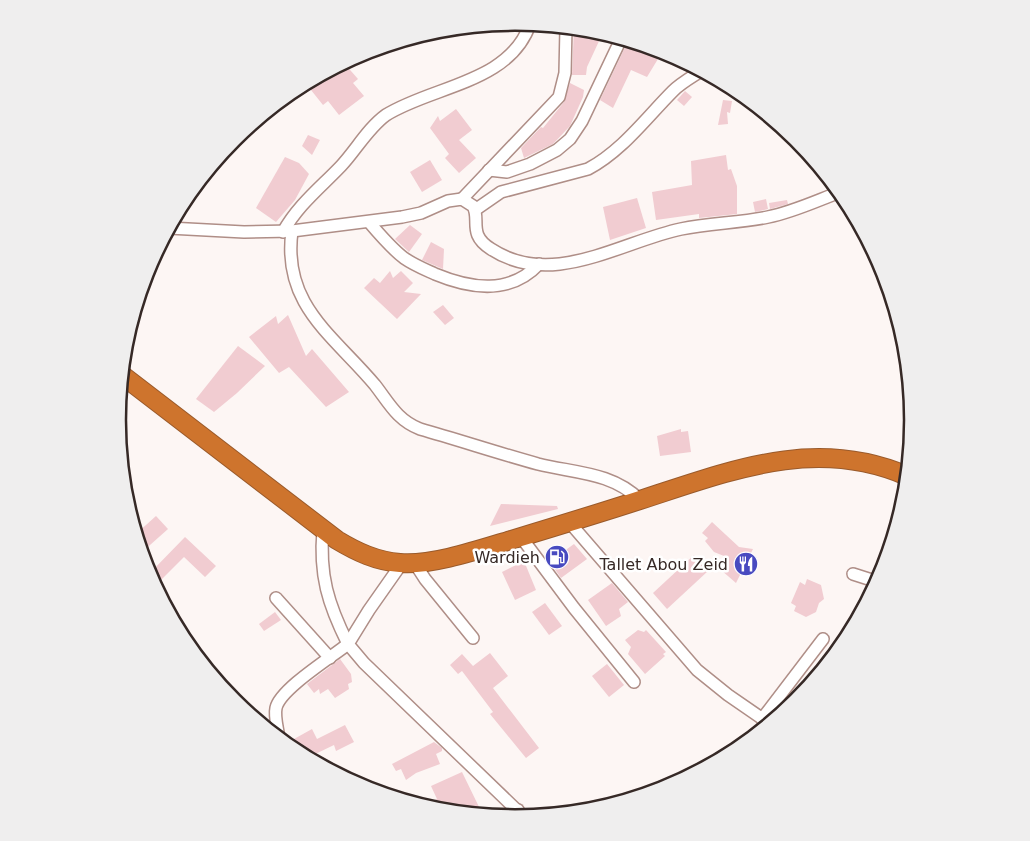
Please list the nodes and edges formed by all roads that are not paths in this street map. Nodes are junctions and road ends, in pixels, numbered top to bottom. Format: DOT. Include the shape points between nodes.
graph roads {
  1 [pos="526,31"];
  2 [pos="566,35"];
  3 [pos="618,46"];
  4 [pos="695,75"];
  5 [pos="489,170"];
  6 [pos="832,195"];
  7 [pos="462,199"];
  8 [pos="475,210"];
  9 [pos="369,222"];
  10 [pos="177,228"];
  11 [pos="287,231"];
  12 [pos="539,264"];
  13 [pos="128,380"];
  14 [pos="901,474"];
  15 [pos="640,500"];
  16 [pos="570,523"];
  17 [pos="323,530"];
  18 [pos="522,537"];
  19 [pos="408,563"];
  20 [pos="853,574"];
  21 [pos="870,580"];
  22 [pos="276,598"];
  23 [pos="473,638"];
  24 [pos="823,640"];
  25 [pos="348,644"];
  26 [pos="330,658"];
  27 [pos="634,682"];
  28 [pos="773,712"];
  29 [pos="763,720"];
  30 [pos="278,729"];
  31 [pos="517,810"];
  1 -- 11 [label="street" via="517,48 494,66 461,83 406,104 384,117 300,206"];
  2 -- 5 [label="street" via="566,73 559,97"];
  3 -- 5 [label="street" via="582,121 570,138 557,150 530,164 507,172"];
  4 -- 8 [label="street" via="675,90 599,163 501,192"];
  5 -- 7 [label="street"];
  6 -- 12 [label="street" via="774,216 679,229 579,261"];
  7 -- 8 [label="street"];
  7 -- 9 [label="street" via="414,214"];
  8 -- 12 [label="street" via="475,227 484,244 506,257"];
  9 -- 11 [label="street"];
  9 -- 12 [label="street" via="412,263 470,286 505,285 526,275"];
  10 -- 11 [label="street"];
  11 -- 15 [label="street" via="296,284 307,309 326,335 404,420 420,429 537,464 603,477"];
  13 -- 17 [label="highway"];
  14 -- 15 [label="highway" via="864,462 801,458 714,477"];
  15 -- 16 [label="highway"];
  16 -- 18 [label="highway"];
  16 -- 29 [label="street" via="697,670"];
  17 -- 19 [label="highway" via="364,555"];
  17 -- 25 [label="street" via="322,563 326,590"];
  18 -- 19 [label="highway" via="450,556"];
  18 -- 27 [label="street"];
  19 -- 23 [label="street"];
  19 -- 25 [label="street" via="376,600"];
  20 -- 21 [label="street"];
  22 -- 26 [label="street"];
  24 -- 28 [label="street"];
  25 -- 26 [label="street"];
  25 -- 31 [label="street"];
  26 -- 30 [label="street" via="280,698 276,708"];
}
